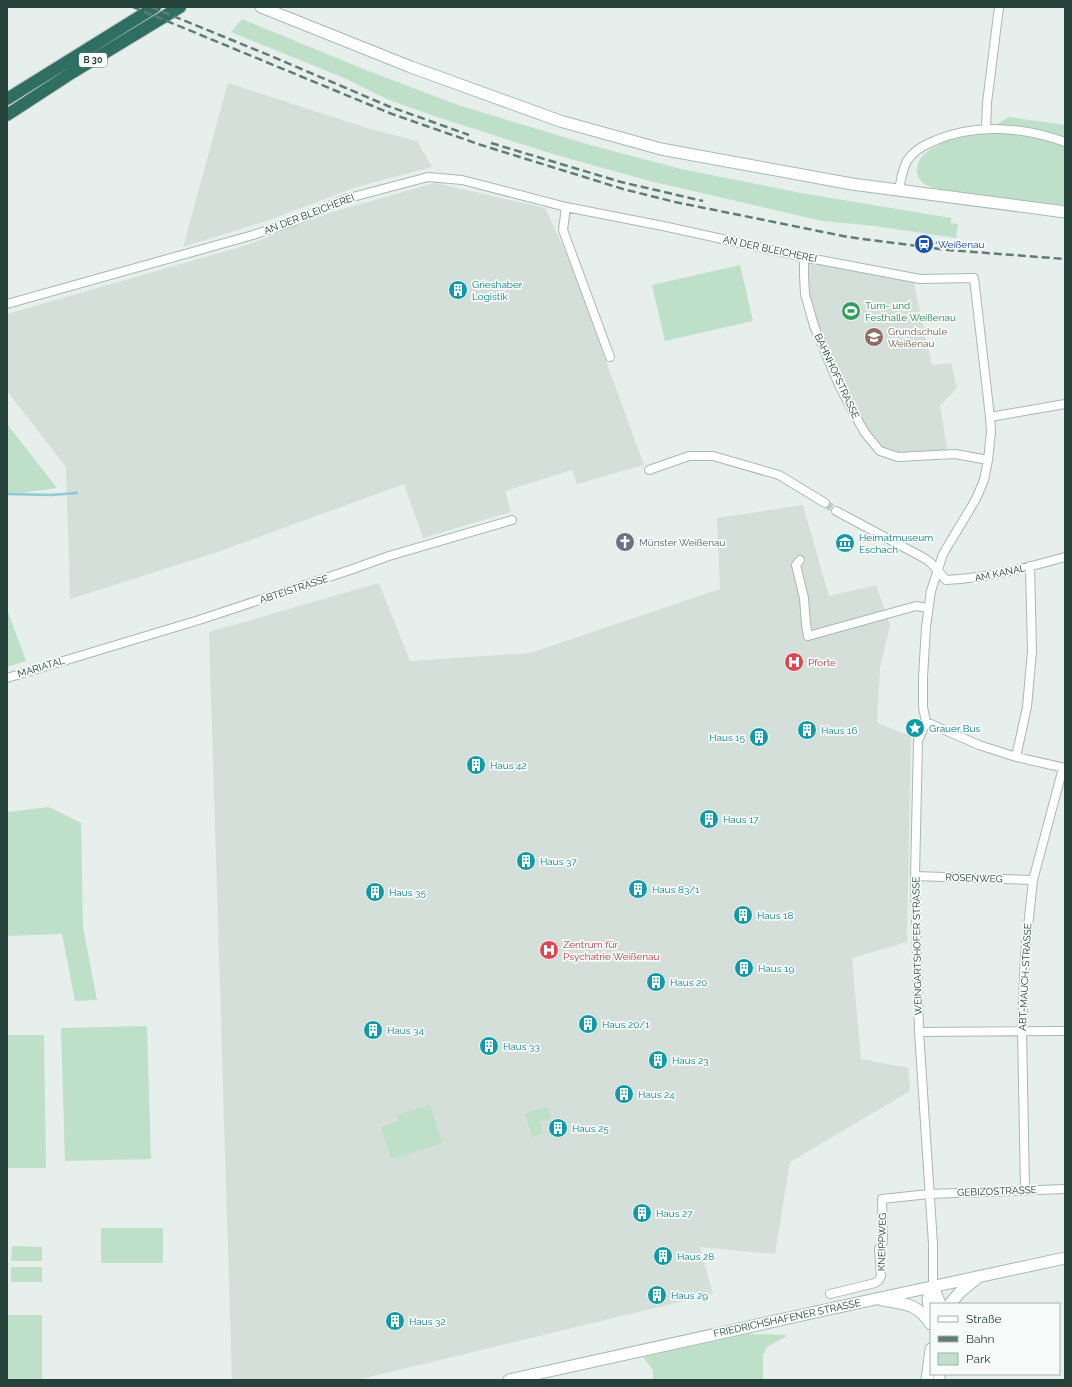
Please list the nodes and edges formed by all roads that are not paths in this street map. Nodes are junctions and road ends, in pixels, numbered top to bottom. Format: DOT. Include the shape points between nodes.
graph roads {
  1 [pos="155,7"];
  2 [pos="180,7"];
  3 [pos="261,7"];
  4 [pos="999,7"];
  5 [pos="7,99"];
  6 [pos="7,115"];
  7 [pos="986,129"];
  8 [pos="1065,142"];
  9 [pos="899,190"];
  10 [pos="566,207"];
  11 [pos="1065,212"];
  12 [pos="804,256"];
  13 [pos="7,304"];
  14 [pos="610,357"];
  15 [pos="1065,404"];
  16 [pos="990,417"];
  17 [pos="988,460"];
  18 [pos="650,470"];
  19 [pos="825,503"];
  20 [pos="836,510"];
  21 [pos="512,520"];
  22 [pos="1065,557"];
  23 [pos="800,560"];
  24 [pos="1030,566"];
  25 [pos="938,571"];
  26 [pos="928,608"];
  27 [pos="76,657"];
  28 [pos="7,678"];
  29 [pos="926,722"];
  30 [pos="1016,757"];
  31 [pos="1064,768"];
  32 [pos="915,876"];
  33 [pos="1033,880"];
  34 [pos="1022,1031"];
  35 [pos="1065,1031"];
  36 [pos="919,1032"];
  37 [pos="1025,1189"];
  38 [pos="1065,1189"];
  39 [pos="929,1194"];
  40 [pos="1065,1258"];
  41 [pos="978,1278"];
  42 [pos="933,1286"];
  43 [pos="830,1294"];
  44 [pos="874,1299"];
  45 [pos="940,1303"];
  46 [pos="951,1303"];
  47 [pos="930,1313"];
  48 [pos="930,1322"];
  49 [pos="930,1357"];
  50 [pos="509,1380"];
  51 [pos="927,1380"];
  1 -- 5 [label="highway, B 30"];
  2 -- 6 [label="highway, B 30"];
  3 -- 9 [label="street" via="411,67 567,123 661,149 852,184"];
  4 -- 7 [label="street"];
  7 -- 8 [label="street" via="1030,132"];
  7 -- 9 [label="street" via="971,129 947,136 914,152 901,176"];
  9 -- 11 [label="street"];
  10 -- 12 [label="street, AN DER BLEICHEREI"];
  10 -- 13 [label="street, AN DER BLEICHEREI" via="462,180 428,178 345,199 292,222 253,235"];
  10 -- 14 [label="street" via="563,230"];
  12 -- 16 [label="street, AN DER BLEICHEREI" via="920,279 974,278"];
  12 -- 17 [label="street, BAHNHOFSTRASSE" via="805,294 814,326 839,385 864,433 880,451 898,457 955,454"];
  15 -- 16 [label="street"];
  16 -- 17 [label="street"];
  17 -- 25 [label="street" via="984,480 976,499 943,554"];
  18 -- 19 [label="street" via="689,456 713,456 779,475"];
  20 -- 25 [label="street" via="924,558"];
  21 -- 27 [label="street, ABTEISTRASSE" via="389,556 199,620"];
  22 -- 24 [label="street, AM KANAL"];
  23 -- 26 [label="street" via="796,565 804,598 808,636 916,606"];
  24 -- 25 [label="street, AM KANAL" via="972,579 946,580"];
  24 -- 30 [label="street" via="1032,651 1027,707"];
  25 -- 26 [label="street"];
  26 -- 29 [label="street" via="923,677"];
  27 -- 28 [label="street, MARIATAL"];
  29 -- 30 [label="street" via="979,745"];
  29 -- 32 [label="street, WEINGARTSHOFER STRASSE" via="918,741"];
  30 -- 31 [label="street"];
  31 -- 33 [label="street, ABT-MAUCH-STRASSE"];
  32 -- 33 [label="street, ROSENWEG"];
  32 -- 36 [label="street, WEINGARTSHOFER STRASSE"];
  33 -- 34 [label="street, ABT-MAUCH-STRASSE" via="1024,955"];
  34 -- 35 [label="street"];
  34 -- 36 [label="street"];
  34 -- 37 [label="street, ABT-MAUCH-STRASSE"];
  36 -- 39 [label="street, WEINGARTSHOFER STRASSE"];
  37 -- 38 [label="street, GEBIZOSTRASSE"];
  37 -- 39 [label="street, GEBIZOSTRASSE"];
  39 -- 42 [label="street, WEINGARTSHOFER STRASSE" via="934,1261"];
  39 -- 43 [label="street, KNEIPPWEG" via="882,1199 883,1242 880,1249 879,1280"];
  40 -- 41 [label="street, FRIEDRICHSHAFENER STRASSE"];
  41 -- 42 [label="street, FRIEDRICHSHAFENER STRASSE"];
  41 -- 46 [label="street"];
  42 -- 44 [label="street, FRIEDRICHSHAFENER STRASSE"];
  42 -- 45 [label="street"];
  42 -- 47 [label="street" via="928,1299"];
  44 -- 48 [label="street" via="912,1306 923,1312"];
  44 -- 50 [label="street, FRIEDRICHSHAFENER STRASSE"];
  49 -- 51 [label="street"];
}
